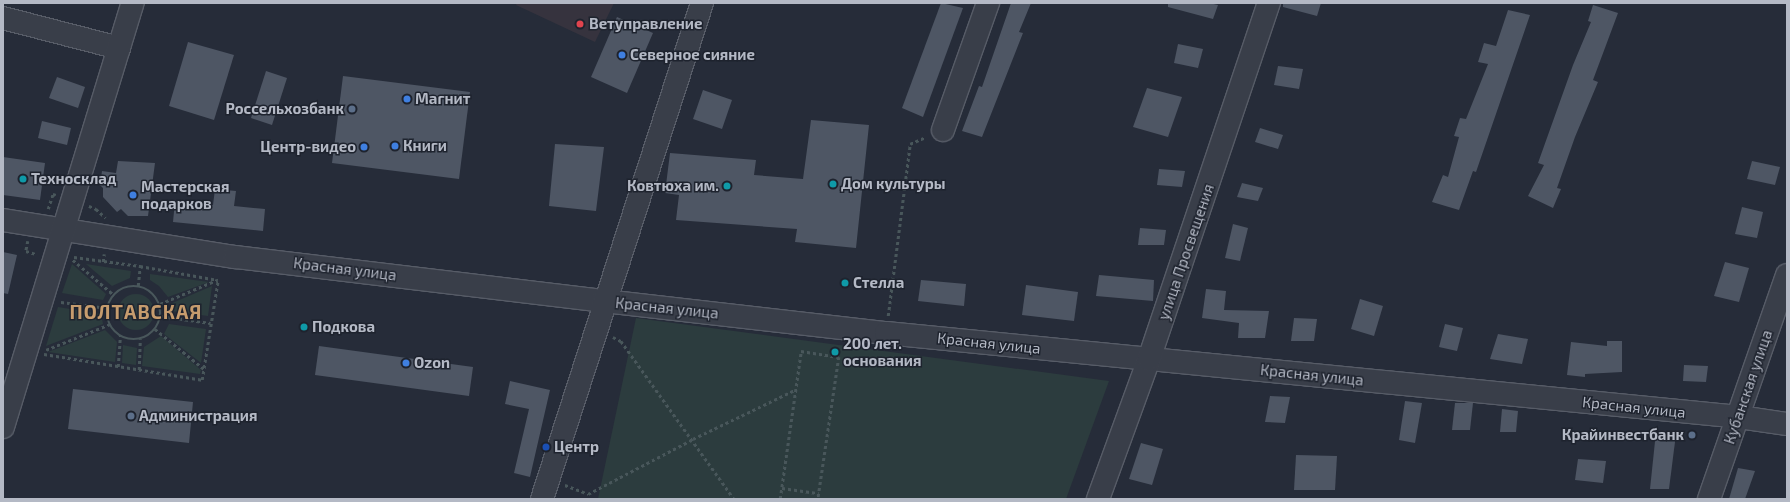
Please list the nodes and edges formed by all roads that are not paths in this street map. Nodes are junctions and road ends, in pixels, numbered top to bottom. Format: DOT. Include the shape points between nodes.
graph roads {
  1 [pos="133,3"];
  2 [pos="702,3"];
  3 [pos="988,3"];
  4 [pos="1270,3"];
  5 [pos="3,18"];
  6 [pos="119,48"];
  7 [pos="943,130"];
  8 [pos="3,220"];
  9 [pos="62,231"];
  10 [pos="1787,275"];
  11 [pos="604,301"];
  12 [pos="1149,359"];
  13 [pos="1739,417"];
  14 [pos="1787,424"];
  15 [pos="3,427"];
  16 [pos="542,499"];
  17 [pos="1098,499"];
  18 [pos="1709,499"];
  1 -- 6 [label="street"];
  2 -- 11 [label="street"];
  3 -- 7 [label="street"];
  4 -- 12 [label="street, улица Просвещения"];
  5 -- 6 [label="street"];
  6 -- 9 [label="street"];
  8 -- 9 [label="street, Красная улица"];
  9 -- 11 [label="street, Красная улица" via="235,257"];
  9 -- 15 [label="street"];
  10 -- 13 [label="street, Кубанская улица"];
  11 -- 12 [label="street, Красная улица"];
  11 -- 16 [label="street"];
  12 -- 13 [label="street, Красная улица"];
  12 -- 17 [label="street, улица Просвещения"];
  13 -- 14 [label="street, Красная улица"];
  13 -- 18 [label="street, Кубанская улица"];
}
